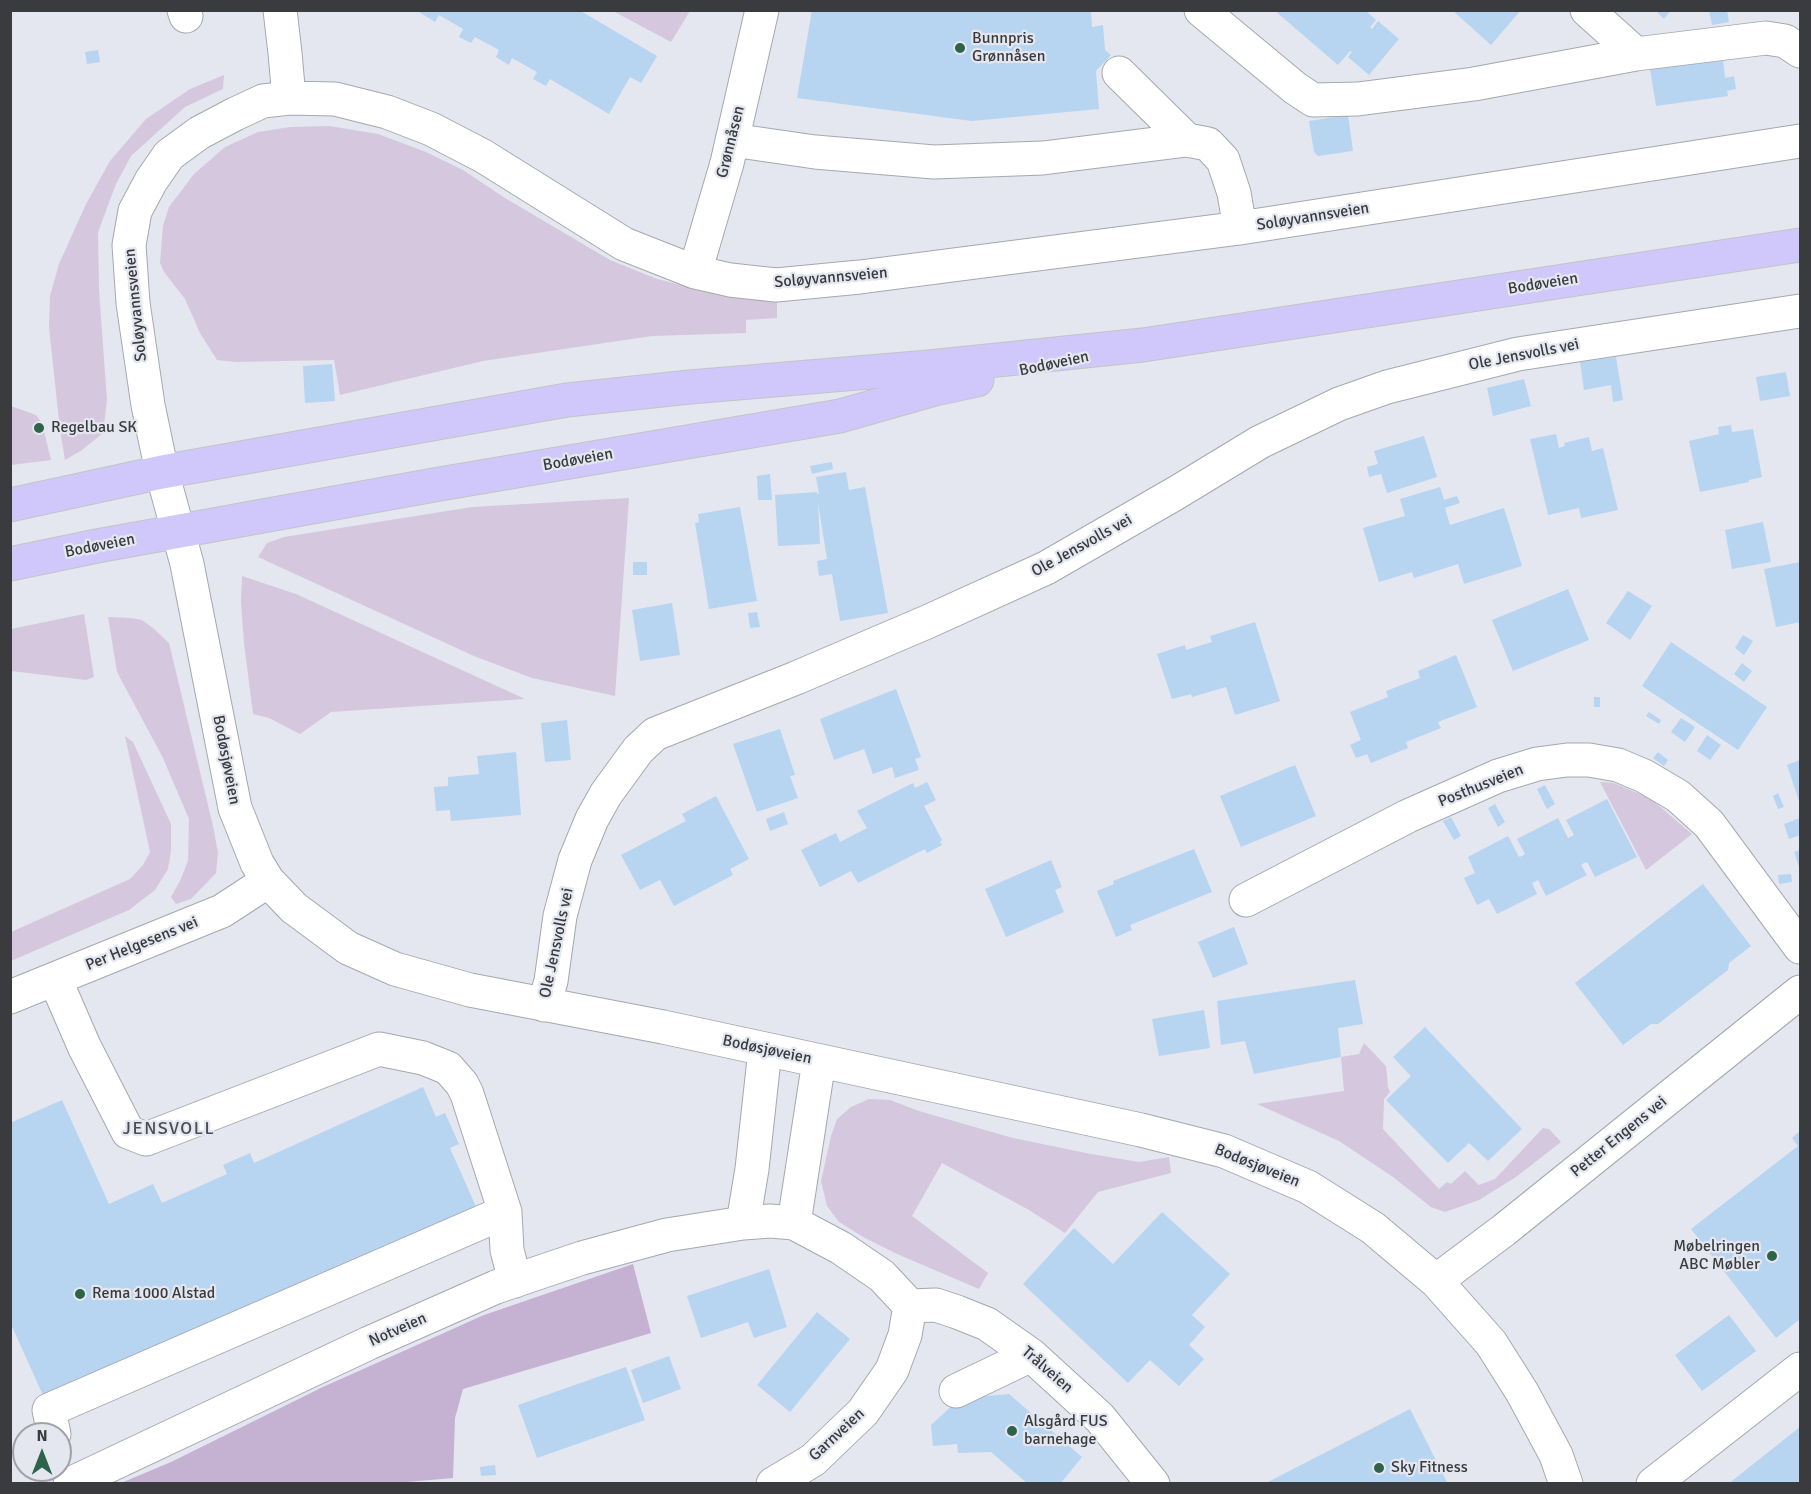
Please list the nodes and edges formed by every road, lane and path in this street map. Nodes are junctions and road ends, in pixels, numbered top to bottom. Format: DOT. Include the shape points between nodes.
graph roads {
  1 [pos="280,10"];
  2 [pos="762,10"];
  3 [pos="1201,10"];
  4 [pos="1587,10"];
  5 [pos="1800,51"];
  6 [pos="1636,54"];
  7 [pos="1119,73"];
  8 [pos="289,98"];
  9 [pos="732,140"];
  10 [pos="1187,140"];
  11 [pos="1800,141"];
  12 [pos="1240,228"];
  13 [pos="1800,245"];
  14 [pos="695,272"];
  15 [pos="1800,311"];
  16 [pos="1143,345"];
  17 [pos="162,472"];
  18 [pos="10,505"];
  19 [pos="178,531"];
  20 [pos="10,564"];
  21 [pos="268,881"];
  22 [pos="1246,900"];
  23 [pos="1800,947"];
  24 [pos="55,979"];
  25 [pos="1800,992"];
  26 [pos="10,997"];
  27 [pos="544,1005"];
  28 [pos="765,1050"];
  29 [pos="819,1061"];
  30 [pos="505,1212"];
  31 [pos="743,1223"];
  32 [pos="794,1223"];
  33 [pos="515,1281"];
  34 [pos="1436,1281"];
  35 [pos="910,1306"];
  36 [pos="1031,1355"];
  37 [pos="1800,1369"];
  38 [pos="956,1391"];
  39 [pos="52,1422"];
  40 [pos="70,1484"];
  41 [pos="773,1484"];
  42 [pos="1153,1484"];
  43 [pos="1566,1484"];
  44 [pos="1653,1484"];
  1 -- 8 [label="street"];
  2 -- 9 [label="street, Grønnåsen"];
  3 -- 6 [label="street" via="1313,100 1358,99 1474,84"];
  4 -- 6 [label="street"];
  5 -- 6 [label="street" via="1785,41 1766,38"];
  7 -- 10 [label="street"];
  8 -- 14 [label="street, Soløyvannsveien" via="335,99 387,112 431,129 483,156 624,244"];
  8 -- 17 [label="street, Soløyvannsveien" via="263,101 235,114 169,155 135,211 129,246 133,303"];
  9 -- 10 [label="street" via="934,162 1043,158"];
  9 -- 14 [label="street, Grønnåsen"];
  10 -- 12 [label="street" via="1208,144 1223,160"];
  11 -- 12 [label="street, Soløyvannsveien"];
  12 -- 14 [label="street, Soløyvannsveien" via="776,285"];
  13 -- 16 [label="main road, Bodøveien"];
  15 -- 27 [label="street, Ole Jensvolls vei" via="1518,354 1440,372 1349,400 1260,442 1046,568 894,636 655,734 638,750 606,794 579,850 560,916"];
  16 -- 17 [label="main road, Bodøveien" via="567,400"];
  16 -- 19 [label="main road, Bodøveien" via="935,389 840,416"];
  17 -- 18 [label="main road, Bodøveien"];
  17 -- 19 [label="street, Bodøsjøveien"];
  19 -- 20 [label="main road, Bodøveien"];
  19 -- 21 [label="street, Bodøsjøveien" via="235,807"];
  21 -- 24 [label="street, Per Helgesens vei" via="222,911"];
  21 -- 27 [label="street, Bodøsjøveien" via="294,908 348,948 376,961 470,990"];
  22 -- 23 [label="street, Posthusveien" via="1408,816 1498,776 1538,764 1589,760 1618,765 1678,796 1709,824"];
  24 -- 26 [label="street, Per Helgesens vei"];
  24 -- 30 [label="street" via="128,1132 146,1140 379,1049 423,1058 448,1068 462,1084"];
  25 -- 34 [label="street, Petter Engens vei"];
  27 -- 28 [label="street, Bodøsjøveien"];
  28 -- 29 [label="street, Bodøsjøveien"];
  28 -- 31 [label="street"];
  29 -- 32 [label="street"];
  29 -- 34 [label="street, Bodøsjøveien" via="1224,1151 1308,1187 1373,1228"];
  30 -- 33 [label="street" via="507,1250"];
  30 -- 39 [label="street" via="49,1410"];
  31 -- 32 [label="street, Notveien"];
  31 -- 33 [label="street, Notveien" via="667,1235"];
  32 -- 35 [label="street" via="882,1276"];
  33 -- 40 [label="street, Notveien" via="369,1343"];
  34 -- 43 [label="street, Bodøsjøveien" via="1491,1343 1556,1455"];
  35 -- 36 [label="street, Trålveien" via="936,1305 987,1324"];
  35 -- 41 [label="street, Garnveien" via="892,1370 863,1412 813,1460"];
  36 -- 38 [label="street"];
  36 -- 42 [label="street, Trålveien" via="1100,1418"];
  37 -- 44 [label="street"];
}
